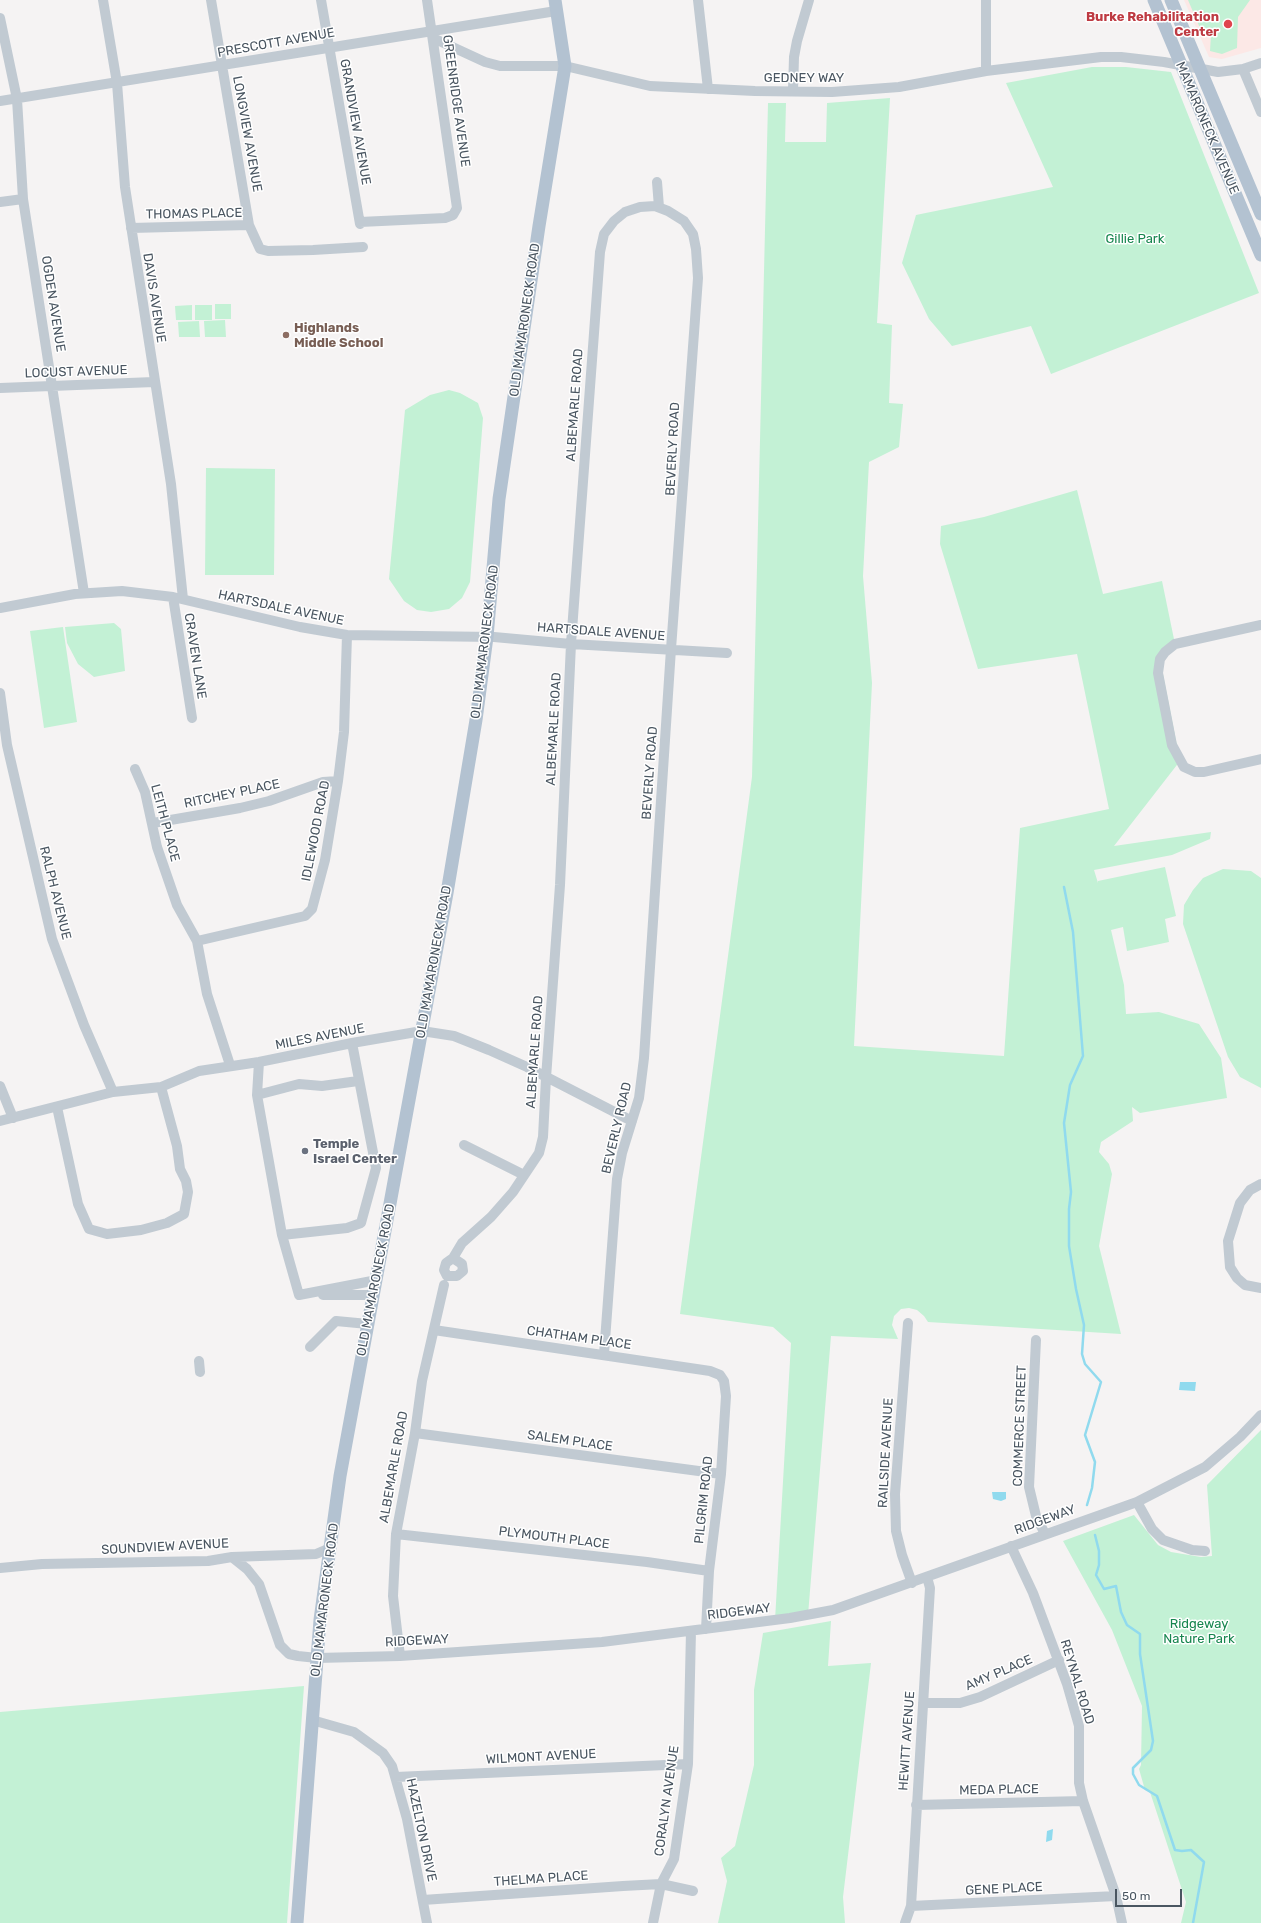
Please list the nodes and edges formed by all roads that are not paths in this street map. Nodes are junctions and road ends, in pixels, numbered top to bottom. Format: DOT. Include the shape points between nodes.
graph roads {
  1 [pos="103,0"];
  2 [pos="211,0"];
  3 [pos="321,0"];
  4 [pos="427,0"];
  5 [pos="698,0"];
  6 [pos="809,0"];
  7 [pos="986,0"];
  8 [pos="1154,0"];
  9 [pos="1171,0"];
  10 [pos="555,6"];
  11 [pos="0,18"];
  12 [pos="433,35"];
  13 [pos="329,47"];
  14 [pos="1261,63"];
  15 [pos="1180,65"];
  16 [pos="222,66"];
  17 [pos="565,66"];
  18 [pos="1200,68"];
  19 [pos="1243,69"];
  20 [pos="986,71"];
  21 [pos="117,83"];
  22 [pos="708,89"];
  23 [pos="793,91"];
  24 [pos="16,99"];
  25 [pos="0,101"];
  26 [pos="1261,112"];
  27 [pos="657,182"];
  28 [pos="24,199"];
  29 [pos="0,202"];
  30 [pos="659,208"];
  31 [pos="1261,214"];
  32 [pos="360,223"];
  33 [pos="249,225"];
  34 [pos="131,228"];
  35 [pos="363,246"];
  36 [pos="1261,255"];
  37 [pos="154,382"];
  38 [pos="53,386"];
  39 [pos="0,388"];
  40 [pos="84,593"];
  41 [pos="178,598"];
  42 [pos="0,608"];
  43 [pos="1261,625"];
  44 [pos="347,635"];
  45 [pos="487,637"];
  46 [pos="571,644"];
  47 [pos="671,649"];
  48 [pos="727,653"];
  49 [pos="0,692"];
  50 [pos="192,718"];
  51 [pos="1261,760"];
  52 [pos="135,769"];
  53 [pos="338,781"];
  54 [pos="153,823"];
  55 [pos="197,941"];
  56 [pos="422,1031"];
  57 [pos="352,1043"];
  58 [pos="259,1062"];
  59 [pos="230,1065"];
  60 [pos="546,1078"];
  61 [pos="358,1081"];
  62 [pos="0,1086"];
  63 [pos="161,1087"];
  64 [pos="113,1092"];
  65 [pos="257,1096"];
  66 [pos="57,1108"];
  67 [pos="13,1118"];
  68 [pos="0,1121"];
  69 [pos="632,1121"];
  70 [pos="464,1145"];
  71 [pos="524,1175"];
  72 [pos="1261,1184"];
  73 [pos="282,1235"];
  74 [pos="453,1258"];
  75 [pos="377,1280"];
  76 [pos="444,1285"];
  77 [pos="1261,1288"];
  78 [pos="299,1295"];
  79 [pos="374,1295"];
  80 [pos="908,1323"];
  81 [pos="368,1324"];
  82 [pos="434,1330"];
  83 [pos="1036,1340"];
  84 [pos="310,1347"];
  85 [pos="604,1354"];
  86 [pos="199,1360"];
  87 [pos="200,1372"];
  88 [pos="720,1375"];
  89 [pos="1261,1415"];
  90 [pos="415,1433"];
  91 [pos="721,1474"];
  92 [pos="1137,1502"];
  93 [pos="396,1534"];
  94 [pos="1044,1534"];
  95 [pos="1011,1546"];
  96 [pos="330,1548"];
  97 [pos="1205,1551"];
  98 [pos="232,1557"];
  99 [pos="0,1568"];
  100 [pos="709,1571"];
  101 [pos="927,1577"];
  102 [pos="912,1583"];
  103 [pos="706,1629"];
  104 [pos="691,1631"];
  105 [pos="400,1656"];
  106 [pos="317,1658"];
  107 [pos="1059,1660"];
  108 [pos="923,1703"];
  109 [pos="312,1720"];
  110 [pos="688,1764"];
  111 [pos="396,1777"];
  112 [pos="1083,1801"];
  113 [pos="916,1805"];
  114 [pos="661,1884"];
  115 [pos="693,1891"];
  116 [pos="1116,1896"];
  117 [pos="423,1900"];
  118 [pos="911,1906"];
  119 [pos="297,1923"];
  120 [pos="427,1923"];
  121 [pos="653,1923"];
  122 [pos="905,1923"];
  123 [pos="1122,1923"];
  1 -- 21 [label="street, DAVIS AVENUE"];
  2 -- 16 [label="street, LONGVIEW AVENUE"];
  3 -- 13 [label="street, GRANDVIEW AVENUE"];
  4 -- 12 [label="street, GREENRIDGE AVENUE"];
  5 -- 22 [label="street"];
  6 -- 23 [label="street" via="794,57"];
  7 -- 20 [label="street"];
  8 -- 15 [label="main road, MAMARONECK AVENUE"];
  9 -- 18 [label="main road, MAMARONECK AVENUE"];
  10 -- 12 [label="street, PRESCOTT AVENUE"];
  10 -- 17 [label="main road, OLD MAMARONECK ROAD"];
  11 -- 24 [label="street, OGDEN AVENUE"];
  12 -- 13 [label="street, PRESCOTT AVENUE"];
  12 -- 17 [label="street, GEDNEY WAY" via="485,62 500,66"];
  12 -- 32 [label="street, GREENRIDGE AVENUE" via="457,206 453,215 445,218"];
  13 -- 16 [label="street, PRESCOTT AVENUE"];
  13 -- 32 [label="street, GRANDVIEW AVENUE"];
  14 -- 19 [label="street, GEDNEY WAY"];
  15 -- 18 [label="street, GEDNEY WAY"];
  15 -- 20 [label="street, GEDNEY WAY" via="1122,57 1101,57"];
  15 -- 36 [label="main road, MAMARONECK AVENUE"];
  16 -- 21 [label="street, PRESCOTT AVENUE"];
  16 -- 33 [label="street, LONGVIEW AVENUE"];
  17 -- 22 [label="street, GEDNEY WAY" via="650,86"];
  17 -- 45 [label="main road, OLD MAMARONECK ROAD" via="499,499"];
  18 -- 19 [label="street, GEDNEY WAY" via="1218,72"];
  18 -- 31 [label="main road, MAMARONECK AVENUE"];
  19 -- 26 [label="street"];
  20 -- 23 [label="street, GEDNEY WAY" via="899,87 832,92"];
  21 -- 24 [label="street, PRESCOTT AVENUE"];
  21 -- 34 [label="street, DAVIS AVENUE" via="125,187"];
  22 -- 23 [label="street, GEDNEY WAY"];
  24 -- 25 [label="street, PRESCOTT AVENUE"];
  24 -- 28 [label="street, OGDEN AVENUE"];
  27 -- 30 [label="street"];
  28 -- 29 [label="street"];
  28 -- 38 [label="street, OGDEN AVENUE"];
  30 -- 46 [label="street, ALBEMARLE ROAD" via="640,207 625,212 614,220 604,234 600,252"];
  30 -- 47 [label="street, BEVERLY ROAD" via="684,220 693,234 698,278"];
  33 -- 34 [label="street, THOMAS PLACE"];
  33 -- 35 [label="street, THOMAS PLACE" via="260,249 268,251"];
  34 -- 37 [label="street, DAVIS AVENUE"];
  37 -- 38 [label="street, LOCUST AVENUE"];
  37 -- 41 [label="street, DAVIS AVENUE" via="171,484"];
  38 -- 39 [label="street, LOCUST AVENUE"];
  38 -- 40 [label="street, OGDEN AVENUE"];
  40 -- 41 [label="street, HARTSDALE AVENUE" via="122,591"];
  40 -- 42 [label="street, HARTSDALE AVENUE"];
  41 -- 44 [label="street, HARTSDALE AVENUE" via="300,627"];
  41 -- 50 [label="street, CRAVEN LANE"];
  43 -- 51 [label="street" via="1176,644 1160,659 1158,673 1172,745 1184,767 1195,772 1204,772"];
  44 -- 45 [label="street, HARTSDALE AVENUE"];
  44 -- 53 [label="street, IDLEWOOD ROAD" via="344,732"];
  45 -- 46 [label="street, HARTSDALE AVENUE"];
  45 -- 56 [label="main road, OLD MAMARONECK ROAD"];
  46 -- 47 [label="street, HARTSDALE AVENUE"];
  46 -- 60 [label="street, ALBEMARLE ROAD" via="560,885"];
  47 -- 48 [label="street, HARTSDALE AVENUE"];
  47 -- 69 [label="street, BEVERLY ROAD" via="644,1058 639,1098"];
  49 -- 64 [label="street, RALPH AVENUE" via="7,745 52,939 84,1025"];
  52 -- 54 [label="street, LEITH PLACE" via="145,792"];
  53 -- 54 [label="street, RITCHEY PLACE" via="324,782 240,808"];
  53 -- 55 [label="street, IDLEWOOD ROAD" via="325,860 312,909 305,916"];
  54 -- 55 [label="street, LEITH PLACE" via="156,847 177,905"];
  55 -- 59 [label="street, LEITH PLACE" via="207,994"];
  56 -- 57 [label="street, MILES AVENUE"];
  56 -- 60 [label="street, MILES AVENUE" via="454,1036"];
  56 -- 75 [label="main road, OLD MAMARONECK ROAD"];
  57 -- 58 [label="street, MILES AVENUE"];
  57 -- 61 [label="street"];
  58 -- 59 [label="street, MILES AVENUE"];
  58 -- 65 [label="street"];
  59 -- 63 [label="street, MILES AVENUE" via="199,1071"];
  60 -- 69 [label="street, MILES AVENUE"];
  60 -- 71 [label="street, ALBEMARLE ROAD" via="540,1153"];
  61 -- 65 [label="street" via="322,1086 299,1084"];
  61 -- 73 [label="street" via="376,1168 361,1223 347,1228"];
  62 -- 67 [label="street"];
  63 -- 64 [label="street, MILES AVENUE"];
  63 -- 66 [label="street" via="177,1146 180,1169 188,1192 184,1214 167,1223 141,1230 107,1234 89,1229 78,1204"];
  64 -- 66 [label="street, MILES AVENUE"];
  65 -- 73 [label="street"];
  66 -- 67 [label="street, MILES AVENUE"];
  67 -- 68 [label="street, MILES AVENUE"];
  69 -- 85 [label="street, BEVERLY ROAD" via="617,1179"];
  70 -- 71 [label="street"];
  71 -- 74 [label="street, ALBEMARLE ROAD" via="491,1217 462,1243"];
  72 -- 77 [label="street" via="1250,1190 1240,1203 1228,1241 1230,1267 1237,1278 1244,1285"];
  73 -- 78 [label="street"];
  75 -- 78 [label="street"];
  75 -- 79 [label="main road, OLD MAMARONECK ROAD"];
  76 -- 82 [label="street, ALBEMARLE ROAD"];
  78 -- 79 [label="street"];
  79 -- 81 [label="main road, OLD MAMARONECK ROAD"];
  80 -- 102 [label="street, RAILSIDE AVENUE" via="895,1494 896,1531"];
  81 -- 84 [label="street" via="336,1321"];
  81 -- 96 [label="main road, OLD MAMARONECK ROAD"];
  82 -- 85 [label="street, CHATHAM PLACE"];
  82 -- 90 [label="street, ALBEMARLE ROAD" via="422,1381"];
  83 -- 94 [label="street, COMMERCE STREET" via="1029,1487 1036,1516"];
  85 -- 88 [label="street, CHATHAM PLACE" via="710,1371"];
  86 -- 87 [label="street"];
  88 -- 91 [label="street, PILGRIM ROAD" via="724,1381 726,1396"];
  89 -- 92 [label="street, RIDGEWAY" via="1240,1438 1205,1467"];
  90 -- 91 [label="street, SALEM PLACE"];
  90 -- 93 [label="street, ALBEMARLE ROAD"];
  91 -- 100 [label="street, PILGRIM ROAD"];
  92 -- 94 [label="street, RIDGEWAY"];
  92 -- 97 [label="street" via="1152,1529 1163,1540 1192,1550"];
  93 -- 100 [label="street, PLYMOUTH PLACE"];
  93 -- 105 [label="street, ALBEMARLE ROAD" via="393,1596"];
  94 -- 95 [label="street, RIDGEWAY"];
  95 -- 101 [label="street, RIDGEWAY"];
  95 -- 107 [label="street, REYNAL ROAD" via="1033,1593"];
  96 -- 98 [label="street, SOUNDVIEW AVENUE" via="316,1554"];
  96 -- 106 [label="main road, OLD MAMARONECK ROAD"];
  98 -- 99 [label="street, SOUNDVIEW AVENUE" via="208,1561 42,1564"];
  98 -- 106 [label="street, RIDGEWAY" via="247,1569 259,1584 277,1639 284,1650 298,1656"];
  100 -- 103 [label="street, PILGRIM ROAD"];
  101 -- 102 [label="street, RIDGEWAY"];
  101 -- 108 [label="street, HEWITT AVENUE" via="930,1588"];
  102 -- 103 [label="street, RIDGEWAY" via="833,1610"];
  103 -- 104 [label="street, RIDGEWAY"];
  104 -- 105 [label="street, RIDGEWAY" via="602,1642"];
  104 -- 110 [label="street, CORALYN AVENUE"];
  105 -- 106 [label="street, RIDGEWAY"];
  106 -- 109 [label="main road, OLD MAMARONECK ROAD"];
  107 -- 108 [label="street, AMY PLACE" via="973,1699 960,1703"];
  107 -- 112 [label="street, REYNAL ROAD" via="1079,1726 1079,1783"];
  108 -- 113 [label="street, HEWITT AVENUE"];
  109 -- 111 [label="street, HAZELTON DRIVE" via="339,1726 367,1739 383,1753"];
  109 -- 119 [label="main road, OLD MAMARONECK ROAD"];
  110 -- 111 [label="street, WILMONT AVENUE"];
  110 -- 114 [label="street, CORALYN AVENUE" via="674,1859"];
  111 -- 117 [label="street, HAZELTON DRIVE"];
  112 -- 113 [label="street, MEDA PLACE"];
  112 -- 116 [label="street, REYNAL ROAD"];
  113 -- 118 [label="street, HEWITT AVENUE"];
  114 -- 115 [label="street, THELMA PLACE"];
  114 -- 117 [label="street, THELMA PLACE"];
  114 -- 121 [label="street, CORALYN AVENUE"];
  116 -- 118 [label="street, GENE PLACE"];
  116 -- 123 [label="street, REYNAL ROAD"];
  117 -- 120 [label="street, HAZELTON DRIVE"];
  118 -- 122 [label="street"];
}
